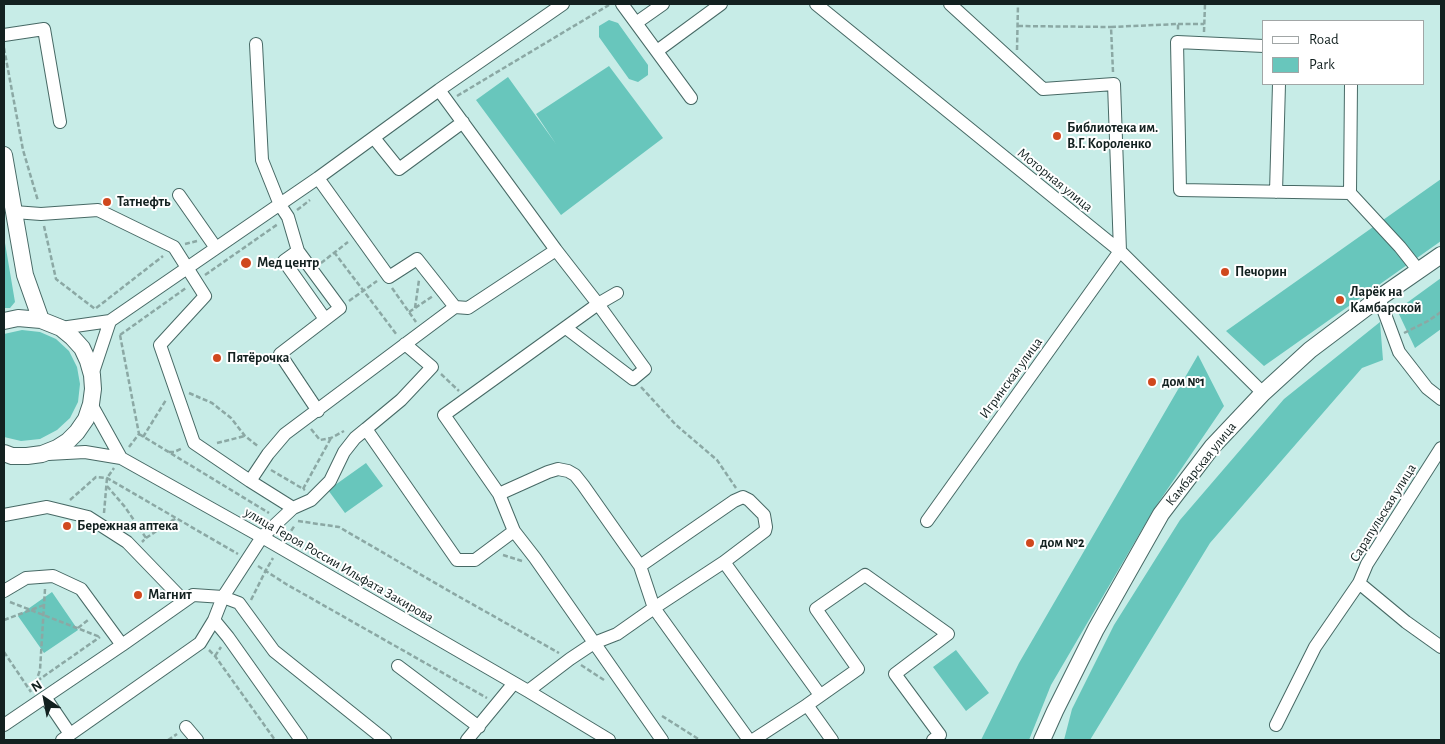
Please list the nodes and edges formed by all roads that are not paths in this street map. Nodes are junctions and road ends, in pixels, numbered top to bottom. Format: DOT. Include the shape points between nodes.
graph roads {
  1 [pos="563,4"];
  2 [pos="622,4"];
  3 [pos="663,4"];
  4 [pos="721,4"];
  5 [pos="816,4"];
  6 [pos="950,4"];
  7 [pos="636,23"];
  8 [pos="4,35"];
  9 [pos="256,44"];
  10 [pos="1262,46"];
  11 [pos="657,50"];
  12 [pos="1279,85"];
  13 [pos="1351,85"];
  14 [pos="439,90"];
  15 [pos="691,98"];
  16 [pos="60,122"];
  17 [pos="462,122"];
  18 [pos="374,138"];
  19 [pos="4,155"];
  20 [pos="322,183"];
  21 [pos="1276,192"];
  22 [pos="1350,194"];
  23 [pos="179,195"];
  24 [pos="280,205"];
  25 [pos="14,212"];
  26 [pos="216,248"];
  27 [pos="556,250"];
  28 [pos="298,251"];
  29 [pos="1120,251"];
  30 [pos="1441,255"];
  31 [pos="188,268"];
  32 [pos="1419,271"];
  33 [pos="617,293"];
  34 [pos="1379,298"];
  35 [pos="598,304"];
  36 [pos="455,307"];
  37 [pos="326,319"];
  38 [pos="42,320"];
  39 [pos="4,321"];
  40 [pos="110,321"];
  41 [pos="61,328"];
  42 [pos="566,328"];
  43 [pos="405,344"];
  44 [pos="92,374"];
  45 [pos="1263,393"];
  46 [pos="1441,399"];
  47 [pos="91,404"];
  48 [pos="318,411"];
  49 [pos="366,429"];
  50 [pos="1441,448"];
  51 [pos="42,454"];
  52 [pos="6,456"];
  53 [pos="121,458"];
  54 [pos="250,481"];
  55 [pos="499,494"];
  56 [pos="293,508"];
  57 [pos="4,515"];
  58 [pos="926,521"];
  59 [pos="514,530"];
  60 [pos="262,537"];
  61 [pos="724,562"];
  62 [pos="640,566"];
  63 [pos="1359,583"];
  64 [pos="4,591"];
  65 [pos="223,598"];
  66 [pos="184,601"];
  67 [pos="654,608"];
  68 [pos="214,620"];
  69 [pos="594,643"];
  70 [pos="122,645"];
  71 [pos="1441,646"];
  72 [pos="398,666"];
  73 [pos="514,683"];
  74 [pos="528,691"];
  75 [pos="820,695"];
  76 [pos="45,697"];
  77 [pos="807,705"];
  78 [pos="4,724"];
  79 [pos="1276,725"];
  80 [pos="186,727"];
  81 [pos="479,727"];
  82 [pos="66,737"];
  83 [pos="196,740"];
  84 [pos="300,740"];
  85 [pos="385,740"];
  86 [pos="467,740"];
  87 [pos="609,740"];
  88 [pos="662,740"];
  89 [pos="751,740"];
  90 [pos="832,740"];
  91 [pos="933,740"];
  92 [pos="1042,740"];
  1 -- 14 [label="street"];
  2 -- 7 [label="street"];
  3 -- 7 [label="street"];
  4 -- 11 [label="street"];
  5 -- 29 [label="street, Моторная улица"];
  6 -- 29 [label="street" via="1043,89 1114,84"];
  7 -- 11 [label="street"];
  8 -- 16 [label="street" via="44,29"];
  9 -- 24 [label="street" via="262,160"];
  10 -- 21 [label="street" via="1177,42 1180,190"];
  11 -- 15 [label="street"];
  12 -- 21 [label="street"];
  13 -- 22 [label="street"];
  14 -- 17 [label="street"];
  14 -- 18 [label="street"];
  17 -- 18 [label="street" via="399,169"];
  17 -- 27 [label="street"];
  18 -- 20 [label="street"];
  19 -- 25 [label="main road"];
  20 -- 24 [label="street"];
  20 -- 36 [label="street" via="385,275 389,277 418,259"];
  21 -- 22 [label="street"];
  22 -- 32 [label="street"];
  23 -- 26 [label="street"];
  24 -- 26 [label="street"];
  24 -- 28 [label="street" via="288,217"];
  25 -- 31 [label="street" via="42,214 98,210 174,247"];
  25 -- 38 [label="main road" via="25,275"];
  26 -- 31 [label="street"];
  27 -- 35 [label="street"];
  27 -- 36 [label="street" via="468,308"];
  28 -- 37 [label="street" via="340,308"];
  28 -- 37 [label="street" via="284,261"];
  29 -- 45 [label="street, Моторная улица"];
  29 -- 58 [label="street, Игринская улица"];
  30 -- 32 [label="main road, Камбарская улица"];
  31 -- 40 [label="street"];
  31 -- 54 [label="street" via="205,296 160,345 194,443"];
  32 -- 34 [label="main road, Камбарская улица"];
  33 -- 35 [label="street"];
  34 -- 45 [label="main road, Камбарская улица" via="1310,350"];
  34 -- 46 [label="street" via="1399,352 1427,388"];
  35 -- 42 [label="street"];
  35 -- 42 [label="street" via="645,369 633,379"];
  36 -- 43 [label="street"];
  37 -- 48 [label="street" via="280,354"];
  38 -- 39 [label="main road" via="18,318"];
  38 -- 41 [label="main road"];
  40 -- 41 [label="street"];
  40 -- 44 [label="street"];
  41 -- 44 [label="main road" via="82,348"];
  42 -- 55 [label="street" via="444,415"];
  43 -- 48 [label="street"];
  43 -- 49 [label="street" via="432,367 401,400"];
  44 -- 47 [label="main road"];
  45 -- 92 [label="main road, Камбарская улица" via="1212,447 1161,514 1096,629"];
  47 -- 51 [label="main road" via="77,432 57,448"];
  47 -- 53 [label="street"];
  48 -- 54 [label="street" via="285,434"];
  49 -- 56 [label="street" via="344,452 330,481 310,500"];
  49 -- 59 [label="street" via="457,560 475,560"];
  50 -- 63 [label="street, Сарапульская улица" via="1367,564"];
  51 -- 52 [label="main road"];
  51 -- 53 [label="street, улица Героя России Ильфата Закирова" via="85,452"];
  53 -- 60 [label="street, улица Героя России Ильфата Закирова"];
  54 -- 56 [label="street"];
  55 -- 59 [label="street"];
  55 -- 62 [label="street" via="548,472 568,471 575,475"];
  56 -- 60 [label="street"];
  57 -- 66 [label="street" via="47,507 88,517 136,550"];
  59 -- 69 [label="street"];
  60 -- 65 [label="street" via="253,565"];
  60 -- 73 [label="street, улица Героя России Ильфата Закирова"];
  61 -- 62 [label="street" via="765,531 764,515 743,497"];
  61 -- 67 [label="street"];
  61 -- 75 [label="street"];
  62 -- 67 [label="street"];
  63 -- 71 [label="street, Сарапульская улица"];
  63 -- 79 [label="street" via="1315,647"];
  64 -- 70 [label="street" via="26,578 53,576 81,589"];
  65 -- 66 [label="street" via="193,595"];
  65 -- 68 [label="street"];
  65 -- 85 [label="street" via="239,603 274,651"];
  66 -- 70 [label="street"];
  67 -- 69 [label="street" via="617,634"];
  67 -- 89 [label="street"];
  68 -- 82 [label="street" via="200,643"];
  68 -- 84 [label="street"];
  69 -- 74 [label="street"];
  69 -- 88 [label="street"];
  70 -- 76 [label="street"];
  72 -- 81 [label="street"];
  73 -- 74 [label="street, улица Героя России Ильфата Закирова"];
  73 -- 81 [label="street"];
  74 -- 87 [label="street, улица Героя России Ильфата Закирова"];
  75 -- 77 [label="street"];
  75 -- 91 [label="street" via="858,668 816,609 865,574 948,634 895,674 940,735"];
  76 -- 78 [label="street"];
  76 -- 82 [label="street"];
  77 -- 89 [label="street"];
  77 -- 90 [label="street"];
  80 -- 83 [label="street"];
  81 -- 86 [label="street"];
}
